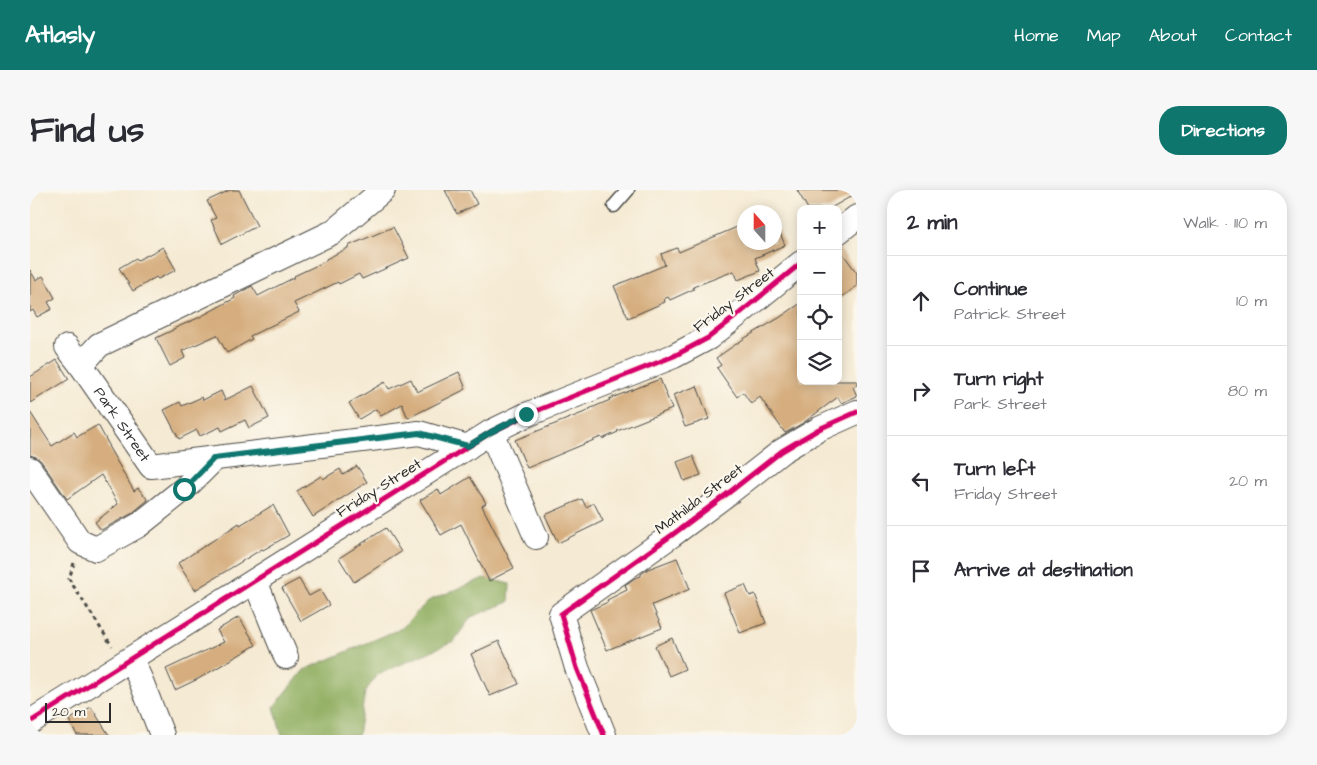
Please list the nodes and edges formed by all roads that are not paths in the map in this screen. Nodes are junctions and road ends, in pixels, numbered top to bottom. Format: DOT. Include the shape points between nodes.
graph roads {
  1 [pos="383,190"];
  2 [pos="628,190"];
  3 [pos="614,206"];
  4 [pos="857,217"];
  5 [pos="842,229"];
  6 [pos="797,266"];
  7 [pos="67,347"];
  8 [pos="81,365"];
  9 [pos="857,412"];
  10 [pos="491,432"];
  11 [pos="468,446"];
  12 [pos="214,458"];
  13 [pos="30,468"];
  14 [pos="536,537"];
  15 [pos="255,581"];
  16 [pos="286,657"];
  17 [pos="127,661"];
  18 [pos="30,722"];
  19 [pos="162,735"];
  20 [pos="604,735"];
  1 -- 8 [label="street" via="333,232 99,345"];
  2 -- 3 [label="lane"];
  4 -- 5 [label="street"];
  6 -- 10 [label="street, Friday Street" via="708,338 674,356 526,414"];
  7 -- 8 [label="street, Park Street"];
  8 -- 12 [label="street, Park Street" via="151,466"];
  9 -- 20 [label="street, Mathilda Street" via="782,451 679,530 560,614"];
  10 -- 11 [label="street, Friday Street"];
  10 -- 14 [label="street"];
  11 -- 12 [label="street, Park Street" via="419,433"];
  11 -- 15 [label="street, Friday Street"];
  12 -- 13 [label="street" via="184,489 139,525 96,549 80,542"];
  15 -- 16 [label="street"];
  15 -- 17 [label="street, Friday Street"];
  17 -- 18 [label="street, Friday Street"];
  17 -- 19 [label="street" via="141,681"];
}
